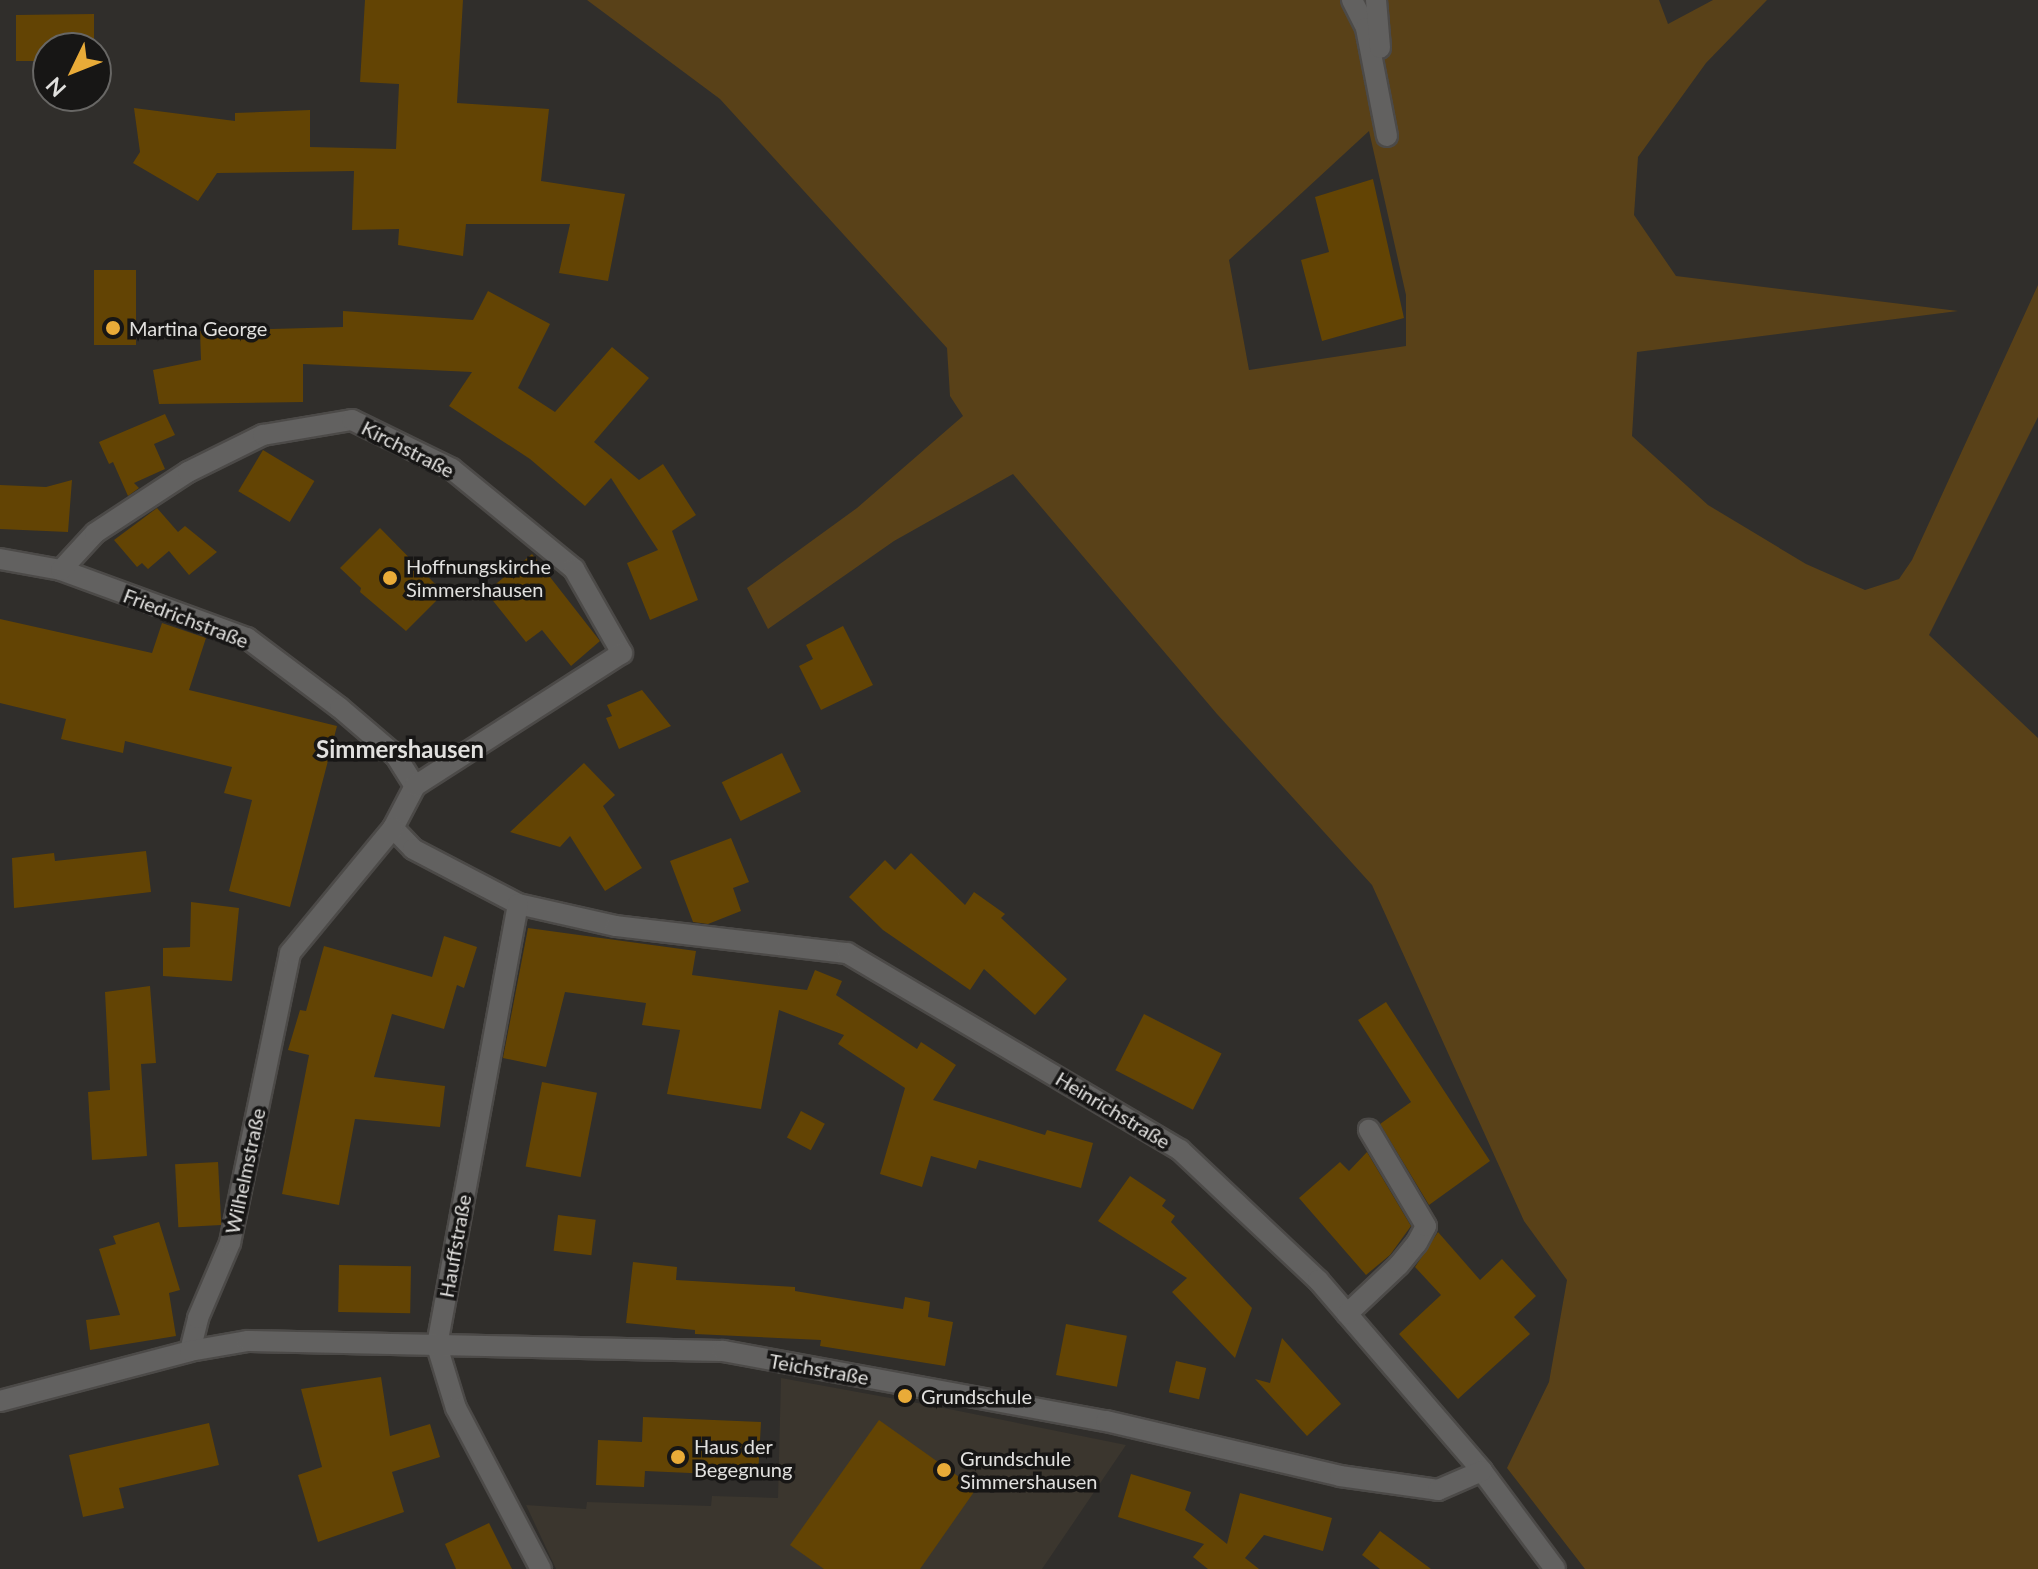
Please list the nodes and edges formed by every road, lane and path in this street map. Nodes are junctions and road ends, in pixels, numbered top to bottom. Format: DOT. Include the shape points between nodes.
graph roads {
  1 [pos="1352,0"];
  2 [pos="1376,0"];
  3 [pos="1381,89"];
  4 [pos="1387,136"];
  5 [pos="0,559"];
  6 [pos="61,570"];
  7 [pos="415,786"];
  8 [pos="393,828"];
  9 [pos="518,904"];
  10 [pos="1369,1130"];
  11 [pos="1347,1314"];
  12 [pos="437,1346"];
  13 [pos="190,1351"];
  14 [pos="0,1401"];
  15 [pos="1482,1471"];
  16 [pos="1545,1565"];
  17 [pos="541,1569"];
  1 -- 3 [label="street" via="1366,28"];
  2 -- 3 [label="street"];
  3 -- 4 [label="street"];
  5 -- 6 [label="street, Friedrichstraße"];
  6 -- 7 [label="street, Friedrichstraße" via="247,638 396,756"];
  6 -- 7 [label="street, Kirchstraße" via="95,533 188,472 263,435 352,420 452,469 574,569 622,653"];
  7 -- 8 [label="street"];
  8 -- 9 [label="street" via="413,849"];
  8 -- 13 [label="street, Wilhelmstraße" via="290,953 230,1243"];
  9 -- 11 [label="street, Heinrichstraße" via="616,926 847,953 1180,1150"];
  9 -- 12 [label="street, Hauffstraße"];
  10 -- 11 [label="street" via="1426,1226 1399,1265"];
  11 -- 15 [label="street, Heinrichstraße"];
  12 -- 13 [label="street, Teichstraße" via="248,1341"];
  12 -- 15 [label="street, Teichstraße" via="723,1351 1106,1421 1340,1476 1438,1490"];
  12 -- 17 [label="street, Hauffstraße" via="456,1408"];
  13 -- 14 [label="street"];
  15 -- 16 [label="street, Heinrichstraße"];
}
